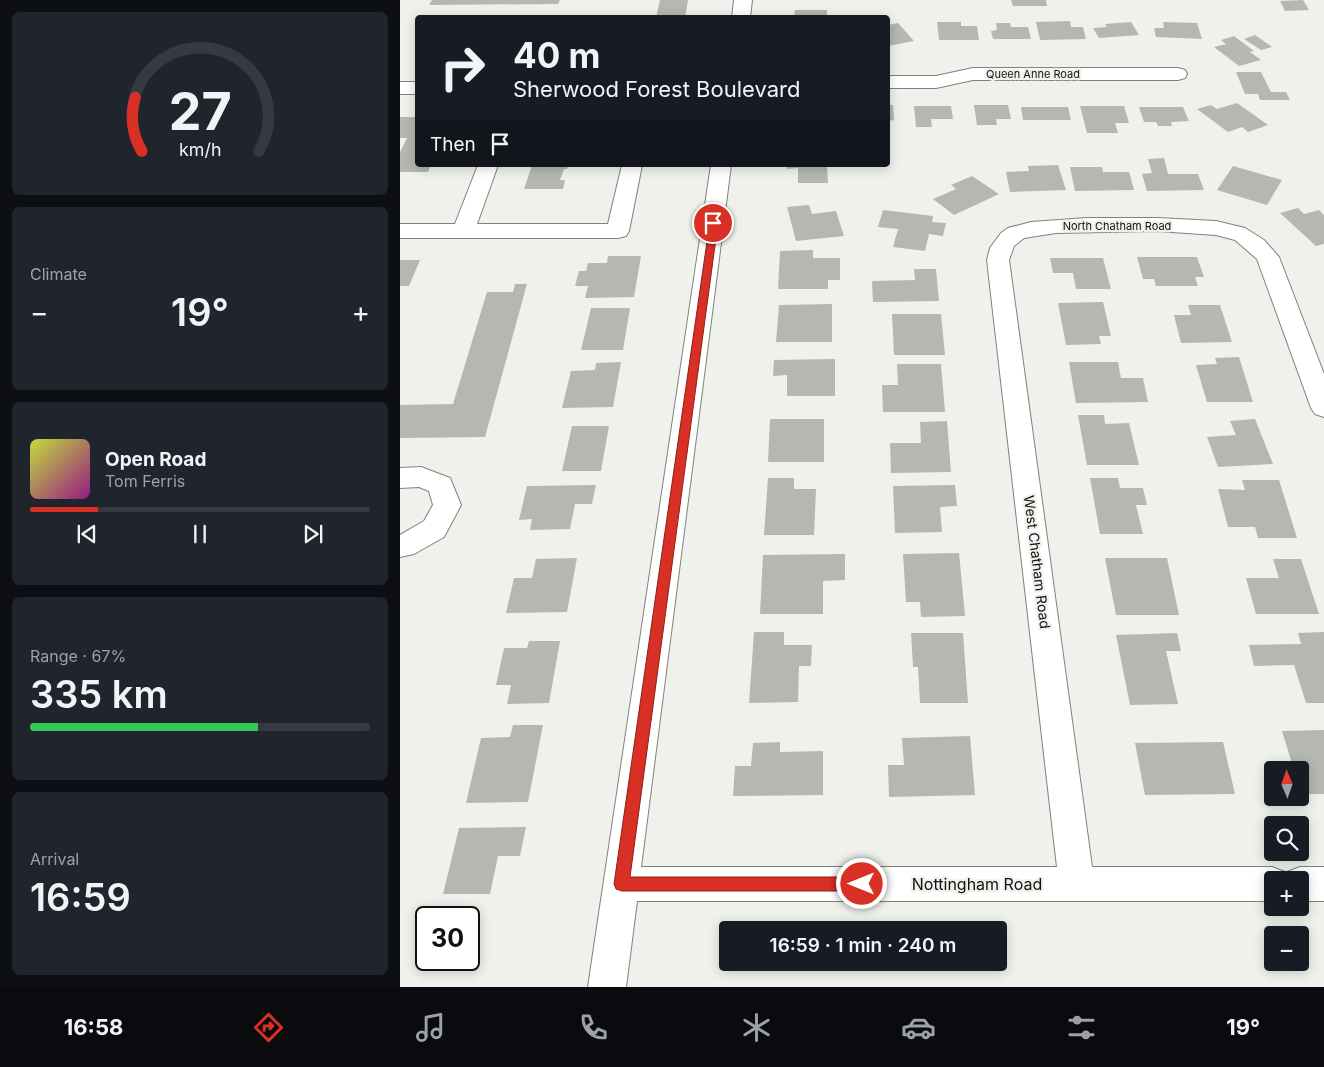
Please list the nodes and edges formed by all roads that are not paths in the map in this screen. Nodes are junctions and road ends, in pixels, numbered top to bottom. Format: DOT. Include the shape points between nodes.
graph roads {
  1 [pos="743,0"];
  2 [pos="741,15"];
  3 [pos="1178,74"];
  4 [pos="890,82"];
  5 [pos="400,88"];
  6 [pos="415,88"];
  7 [pos="487,167"];
  8 [pos="632,167"];
  9 [pos="721,167"];
  10 [pos="400,231"];
  11 [pos="464,231"];
  12 [pos="1005,241"];
  13 [pos="1324,408"];
  14 [pos="400,478"];
  15 [pos="400,546"];
  16 [pos="622,884"];
  17 [pos="1077,884"];
  18 [pos="1264,884"];
  19 [pos="1309,884"];
  20 [pos="1324,884"];
  21 [pos="607,987"];
  1 -- 2 [label="street"];
  3 -- 4 [label="street, Queen Anne Road" via="973,74 936,82"];
  5 -- 6 [label="street"];
  7 -- 11 [label="street"];
  8 -- 11 [label="street" via="618,231"];
  9 -- 16 [label="street"];
  10 -- 11 [label="street"];
  12 -- 13 [label="street, North Chatham Road" via="1015,233 1045,226 1201,226 1233,231 1260,247 1268,257"];
  12 -- 17 [label="street, West Chatham Road" via="998,260"];
  14 -- 15 [label="street" via="421,477 440,485 447,505 434,529"];
  16 -- 17 [label="street, Nottingham Road"];
  16 -- 21 [label="street"];
  17 -- 18 [label="street, Nottingham Road"];
  19 -- 20 [label="street"];
}
